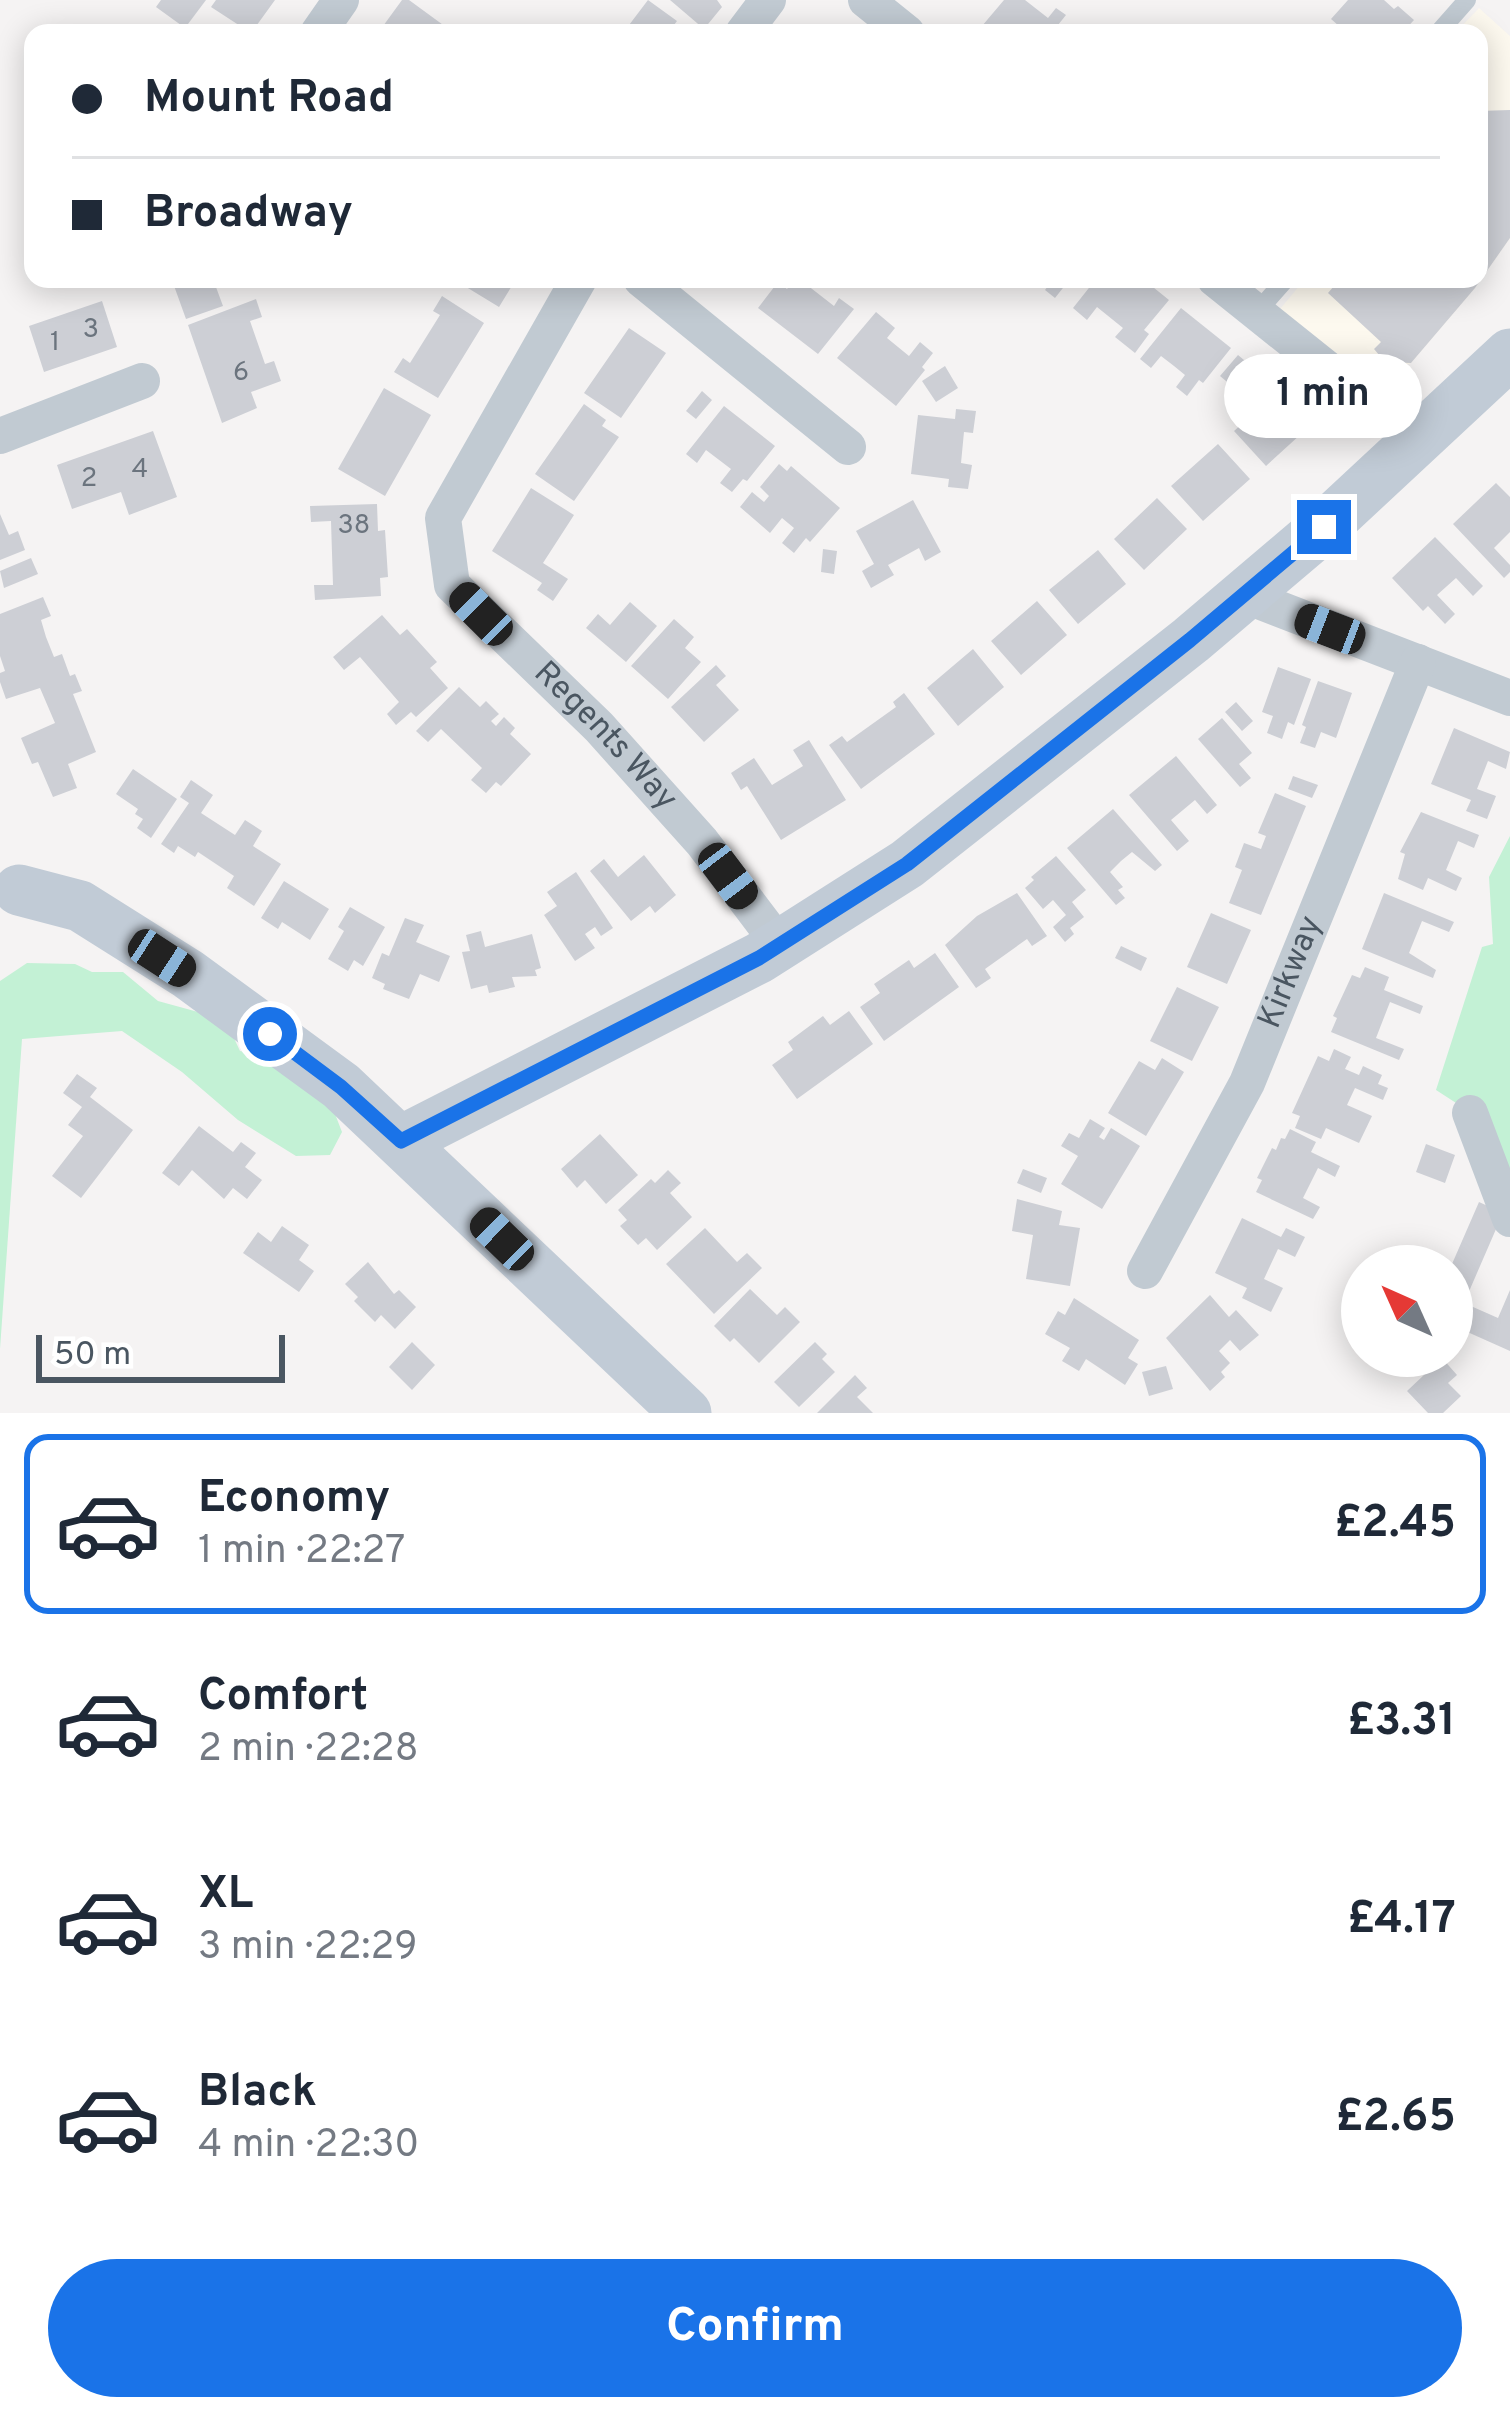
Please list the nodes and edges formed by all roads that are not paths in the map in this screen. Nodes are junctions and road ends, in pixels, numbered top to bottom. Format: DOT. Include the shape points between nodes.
graph roads {
  1 [pos="769,0"];
  2 [pos="866,0"];
  3 [pos="1467,0"];
  4 [pos="750,24"];
  5 [pos="896,24"];
  6 [pos="1446,24"];
  7 [pos="574,288"];
  8 [pos="652,288"];
  9 [pos="1226,288"];
  10 [pos="1278,288"];
  11 [pos="1257,312"];
  12 [pos="1506,365"];
  13 [pos="142,381"];
  14 [pos="0,436"];
  15 [pos="1415,439"];
  16 [pos="848,447"];
  17 [pos="1243,595"];
  18 [pos="1418,662"];
  19 [pos="1510,698"];
  20 [pos="6,884"];
  21 [pos="780,945"];
  22 [pos="1470,1113"];
  23 [pos="401,1141"];
  24 [pos="1510,1219"];
  25 [pos="1145,1271"];
  26 [pos="686,1413"];
  1 -- 4 [label="street"];
  2 -- 5 [label="street"];
  3 -- 6 [label="lane"];
  7 -- 21 [label="street, Regents Way" via="443,518 452,585 599,727"];
  8 -- 16 [label="street"];
  9 -- 11 [label="street"];
  10 -- 11 [label="lane"];
  11 -- 15 [label="street"];
  12 -- 15 [label="street"];
  13 -- 14 [label="street"];
  15 -- 17 [label="street"];
  17 -- 18 [label="street"];
  17 -- 21 [label="street" via="907,864"];
  18 -- 19 [label="street"];
  18 -- 25 [label="street, Kirkway" via="1247,1083"];
  20 -- 23 [label="street" via="80,906 188,974"];
  21 -- 23 [label="street"];
  22 -- 24 [label="street"];
  23 -- 26 [label="street"];
}
